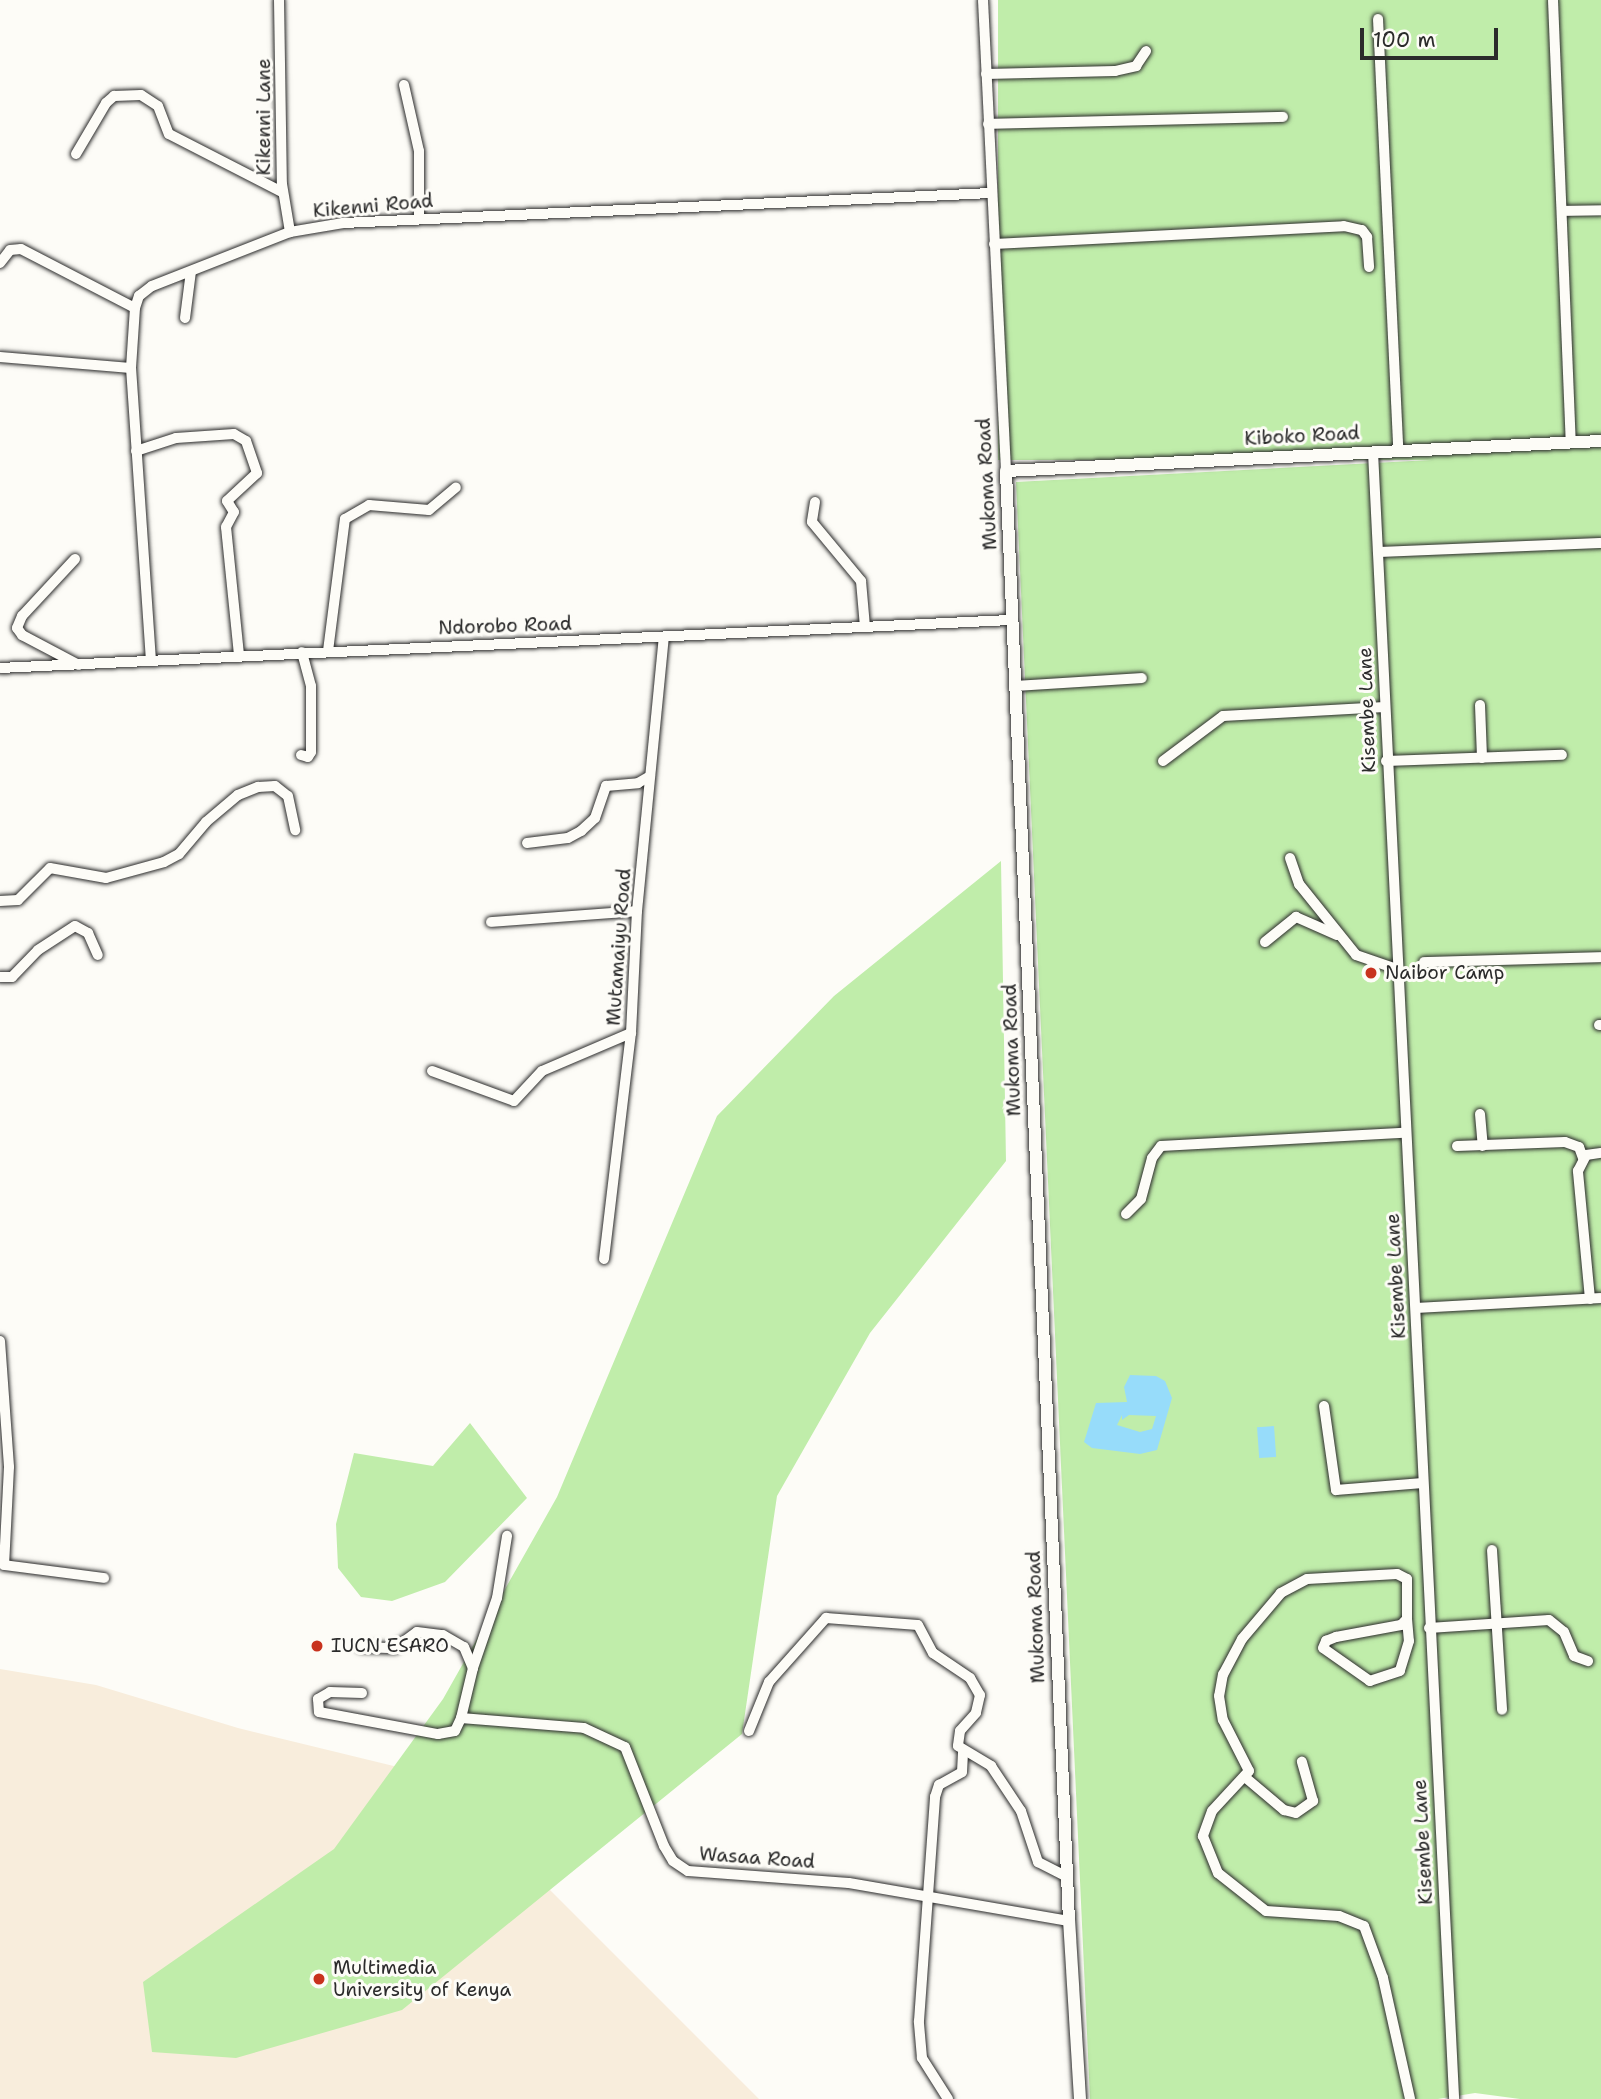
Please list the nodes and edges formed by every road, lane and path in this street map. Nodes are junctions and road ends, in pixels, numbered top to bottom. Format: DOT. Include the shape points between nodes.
graph roads {
  1 [pos="279,0"];
  2 [pos="983,0"];
  3 [pos="1553,0"];
  4 [pos="1378,19"];
  5 [pos="1146,51"];
  6 [pos="986,74"];
  7 [pos="404,85"];
  8 [pos="1283,117"];
  9 [pos="988,124"];
  10 [pos="76,153"];
  11 [pos="282,192"];
  12 [pos="990,193"];
  13 [pos="1601,210"];
  14 [pos="1562,211"];
  15 [pos="419,219"];
  16 [pos="290,232"];
  17 [pos="993,244"];
  18 [pos="0,263"];
  19 [pos="1369,267"];
  20 [pos="191,271"];
  21 [pos="135,308"];
  22 [pos="185,318"];
  23 [pos="0,357"];
  24 [pos="131,368"];
  25 [pos="1601,441"];
  26 [pos="1571,442"];
  27 [pos="1398,450"];
  28 [pos="136,451"];
  29 [pos="1373,452"];
  30 [pos="1006,471"];
  31 [pos="456,487"];
  32 [pos="815,502"];
  33 [pos="1601,544"];
  34 [pos="1378,552"];
  35 [pos="75,559"];
  36 [pos="1012,620"];
  37 [pos="865,627"];
  38 [pos="664,638"];
  39 [pos="328,651"];
  40 [pos="303,652"];
  41 [pos="239,656"];
  42 [pos="151,661"];
  43 [pos="79,665"];
  44 [pos="0,668"];
  45 [pos="1142,678"];
  46 [pos="1016,686"];
  47 [pos="1480,705"];
  48 [pos="1385,707"];
  49 [pos="301,755"];
  50 [pos="1562,755"];
  51 [pos="1482,758"];
  52 [pos="1163,761"];
  53 [pos="1386,761"];
  54 [pos="650,776"];
  55 [pos="295,830"];
  56 [pos="527,843"];
  57 [pos="1290,858"];
  58 [pos="0,901"];
  59 [pos="637,911"];
  60 [pos="491,922"];
  61 [pos="1341,936"];
  62 [pos="1265,942"];
  63 [pos="98,955"];
  64 [pos="1601,957"];
  65 [pos="1424,962"];
  66 [pos="1397,969"];
  67 [pos="0,977"];
  68 [pos="631,1033"];
  69 [pos="432,1071"];
  70 [pos="1480,1114"];
  71 [pos="1404,1133"];
  72 [pos="1457,1146"];
  73 [pos="1483,1146"];
  74 [pos="1601,1153"];
  75 [pos="1583,1158"];
  76 [pos="1126,1214"];
  77 [pos="604,1259"];
  78 [pos="1601,1298"];
  79 [pos="1590,1299"];
  80 [pos="1416,1308"];
  81 [pos="0,1341"];
  82 [pos="1,1380"];
  83 [pos="1324,1406"];
  84 [pos="1423,1483"];
  85 [pos="507,1536"];
  86 [pos="1492,1550"];
  87 [pos="104,1578"];
  88 [pos="1407,1619"];
  89 [pos="1497,1623"];
  90 [pos="1429,1628"];
  91 [pos="360,1647"];
  92 [pos="1588,1661"];
  93 [pos="473,1668"];
  94 [pos="362,1693"];
  95 [pos="1502,1710"];
  96 [pos="461,1718"];
  97 [pos="749,1731"];
  98 [pos="963,1752"];
  99 [pos="1301,1762"];
  100 [pos="1247,1778"];
  101 [pos="1067,1877"];
  102 [pos="927,1894"];
  103 [pos="1069,1921"];
  104 [pos="948,2099"];
  105 [pos="1080,2099"];
  106 [pos="1410,2099"];
  107 [pos="1454,2099"];
  1 -- 11 [label="street, Kikenni Lane"];
  2 -- 6 [label="street, Mukoma Road"];
  3 -- 14 [label="street"];
  4 -- 27 [label="street"];
  5 -- 6 [label="street" via="1136,66 1115,71"];
  6 -- 9 [label="street, Mukoma Road"];
  7 -- 15 [label="street" via="419,151"];
  8 -- 9 [label="street"];
  9 -- 12 [label="street, Mukoma Road"];
  10 -- 11 [label="street" via="106,103 114,96 141,95 158,106 169,134"];
  11 -- 16 [label="street, Kikenni Lane"];
  12 -- 15 [label="street, Kikenni Road"];
  12 -- 17 [label="street, Mukoma Road"];
  13 -- 14 [label="street"];
  14 -- 26 [label="street"];
  15 -- 16 [label="street, Kikenni Road" via="343,223"];
  16 -- 20 [label="street, Kikenni Road"];
  17 -- 19 [label="street" via="1344,226 1362,230 1367,237"];
  17 -- 30 [label="street, Mukoma Road"];
  18 -- 21 [label="street" via="10,250 21,249"];
  20 -- 21 [label="street, Kikenni Road" via="144,291"];
  20 -- 22 [label="street"];
  21 -- 24 [label="street"];
  23 -- 24 [label="street"];
  24 -- 28 [label="street"];
  25 -- 26 [label="street, Kiboko Road"];
  26 -- 27 [label="street, Kiboko Road"];
  27 -- 29 [label="street, Kiboko Road"];
  28 -- 41 [label="street" via="176,438 234,434 246,441 257,472 227,501 234,512 226,527"];
  28 -- 42 [label="street"];
  29 -- 30 [label="street, Kiboko Road"];
  29 -- 34 [label="street, Kisembe Lane"];
  30 -- 36 [label="street, Mukoma Road"];
  31 -- 39 [label="street" via="429,510 369,505 345,519"];
  32 -- 37 [label="street" via="812,522 861,581"];
  33 -- 34 [label="street"];
  34 -- 48 [label="street, Kisembe Lane"];
  35 -- 43 [label="street" via="22,616 17,628"];
  36 -- 37 [label="street, Ndorobo Road"];
  36 -- 46 [label="street, Mukoma Road"];
  37 -- 38 [label="street, Ndorobo Road"];
  38 -- 39 [label="street, Ndorobo Road"];
  38 -- 54 [label="street, Mutamaiyu Road"];
  39 -- 40 [label="street, Ndorobo Road"];
  40 -- 41 [label="street, Ndorobo Road"];
  40 -- 49 [label="street" via="311,686 311,752"];
  41 -- 42 [label="street, Ndorobo Road"];
  42 -- 43 [label="street, Ndorobo Road"];
  43 -- 44 [label="street, Ndorobo Road"];
  45 -- 46 [label="street"];
  46 -- 101 [label="street, Mukoma Road"];
  47 -- 51 [label="street"];
  48 -- 52 [label="street" via="1223,716"];
  48 -- 53 [label="street, Kisembe Lane"];
  50 -- 51 [label="street"];
  51 -- 53 [label="street"];
  53 -- 66 [label="street, Kisembe Lane"];
  54 -- 56 [label="street" via="638,783 606,786 595,818 581,831 568,838"];
  54 -- 59 [label="street, Mutamaiyu Road"];
  55 -- 58 [label="street" via="288,796 275,786 258,787 226,804 178,854 164,862 106,878 50,869 18,900"];
  57 -- 61 [label="street" via="1299,884"];
  59 -- 60 [label="street"];
  59 -- 68 [label="street, Mutamaiyu Road"];
  61 -- 62 [label="street" via="1296,917"];
  61 -- 66 [label="street" via="1359,958"];
  63 -- 67 [label="street" via="84,928 75,926 38,950 12,977"];
  64 -- 65 [label="street"];
  66 -- 71 [label="street, Kisembe Lane"];
  68 -- 69 [label="street" via="542,1071 514,1101"];
  68 -- 77 [label="street, Mutamaiyu Road"];
  70 -- 73 [label="street"];
  71 -- 76 [label="street" via="1161,1146 1152,1158 1141,1199"];
  71 -- 80 [label="street, Kisembe Lane"];
  72 -- 73 [label="street"];
  73 -- 75 [label="street" via="1564,1142 1579,1147"];
  74 -- 75 [label="street"];
  75 -- 79 [label="street" via="1578,1171"];
  78 -- 79 [label="street"];
  79 -- 80 [label="street"];
  80 -- 84 [label="street, Kisembe Lane"];
  81 -- 82 [label="street"];
  82 -- 87 [label="street" via="9,1466 4,1565"];
  83 -- 84 [label="street" via="1336,1490"];
  84 -- 90 [label="street, Kisembe Lane"];
  85 -- 93 [label="street" via="497,1598"];
  86 -- 89 [label="street"];
  88 -- 88 [label="street" via="1388,1629 1336,1637 1323,1648 1370,1681 1390,1678 1400,1671 1407,1652"];
  88 -- 100 [label="street" via="1407,1579 1397,1574 1307,1579 1281,1593 1242,1639 1223,1674 1219,1696 1223,1720 1249,1766"];
  89 -- 90 [label="street"];
  89 -- 92 [label="street" via="1549,1620 1564,1632 1574,1656"];
  89 -- 95 [label="street"];
  90 -- 107 [label="street, Kisembe Lane"];
  91 -- 93 [label="street" via="395,1648 411,1634 430,1632 464,1647"];
  93 -- 96 [label="street"];
  94 -- 96 [label="street" via="330,1692 318,1699 319,1712 438,1734 455,1731"];
  96 -- 102 [label="street, Wasaa Road" via="584,1728 625,1747 664,1846 673,1861 688,1871"];
  97 -- 98 [label="street" via="769,1682 826,1618 887,1621 923,1628 933,1653 976,1684 979,1705 958,1739"];
  98 -- 101 [label="street" via="973,1753 991,1766 1021,1811 1038,1861"];
  98 -- 102 [label="street" via="962,1772 939,1786 935,1797"];
  99 -- 100 [label="street" via="1312,1801 1296,1813 1284,1810"];
  100 -- 106 [label="street" via="1212,1811 1205,1824 1208,1857 1243,1897 1266,1911 1339,1916 1364,1926 1383,1978"];
  101 -- 103 [label="street, Mukoma Road"];
  102 -- 103 [label="street, Wasaa Road"];
  102 -- 104 [label="street" via="918,2044"];
  103 -- 105 [label="street, Mukoma Road"];
}
